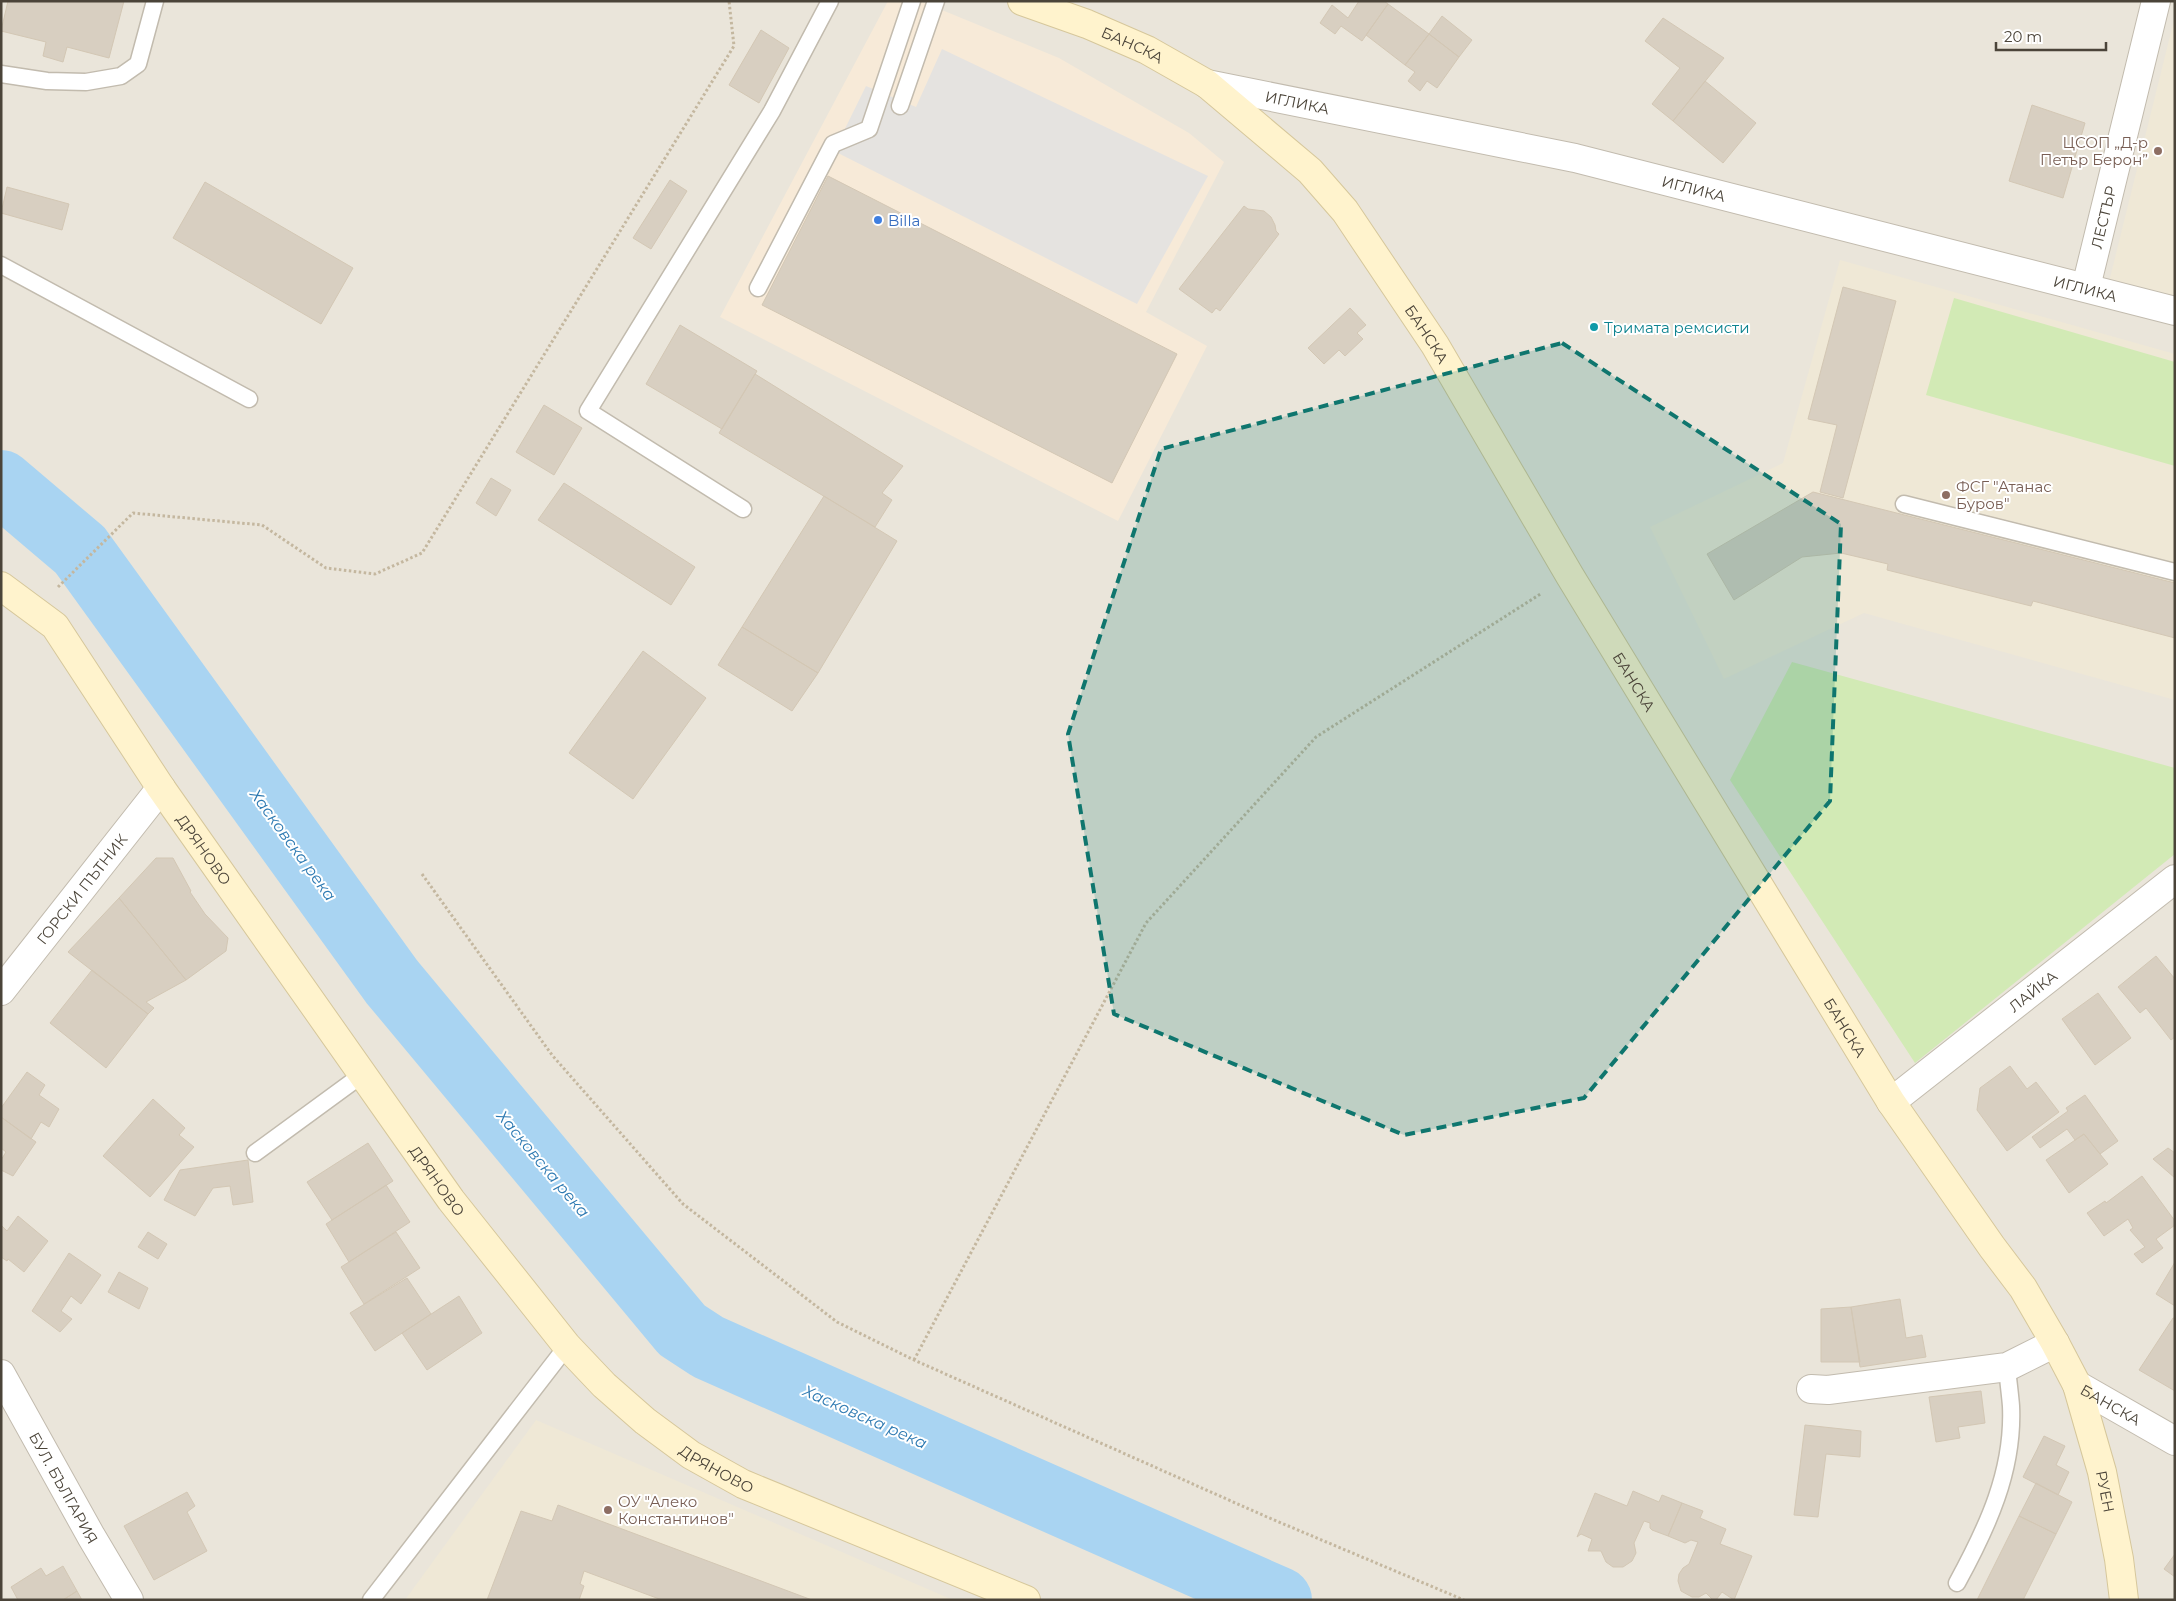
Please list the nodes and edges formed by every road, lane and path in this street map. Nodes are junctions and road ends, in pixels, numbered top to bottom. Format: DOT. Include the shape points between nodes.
graph roads {
  1 [pos="155,1"];
  2 [pos="729,1"];
  3 [pos="830,1"];
  4 [pos="912,1"];
  5 [pos="936,1"];
  6 [pos="1022,1"];
  7 [pos="2156,1"];
  8 [pos="1,74"];
  9 [pos="1207,84"];
  10 [pos="900,106"];
  11 [pos="1,265"];
  12 [pos="2086,287"];
  13 [pos="758,288"];
  14 [pos="2175,311"];
  15 [pos="248,399"];
  16 [pos="1904,504"];
  17 [pos="744,509"];
  18 [pos="2175,572"];
  19 [pos="1570,576"];
  20 [pos="1,586"];
  21 [pos="58,588"];
  22 [pos="162,788"];
  23 [pos="422,874"];
  24 [pos="2175,879"];
  25 [pos="1,991"];
  26 [pos="363,1074"];
  27 [pos="1891,1102"];
  28 [pos="256,1153"];
  29 [pos="2055,1343"];
  30 [pos="567,1346"];
  31 [pos="914,1360"];
  32 [pos="2007,1367"];
  33 [pos="1,1374"];
  34 [pos="2077,1385"];
  35 [pos="1811,1389"];
  36 [pos="2175,1441"];
  37 [pos="1957,1583"];
  38 [pos="129,1600"];
  39 [pos="371,1600"];
  40 [pos="1026,1600"];
  41 [pos="1464,1600"];
  42 [pos="2124,1600"];
  1 -- 8 [label="lane" via="138,64 121,76 86,82 47,81"];
  2 -- 21 [label="path" via="734,46 422,553 375,574 326,568 262,525 133,513"];
  3 -- 17 [label="lane" via="772,111 588,411"];
  4 -- 13 [label="lane" via="869,130 833,144"];
  5 -- 10 [label="lane"];
  6 -- 9 [label="street, БАНСКА" via="1147,50"];
  7 -- 12 [label="street, ЛЕСТЪР"];
  9 -- 12 [label="street, ИГЛИКА" via="1575,158"];
  9 -- 19 [label="street, БАНСКА" via="1310,171 1345,211 1435,345"];
  11 -- 15 [label="lane"];
  12 -- 14 [label="street, ИГЛИКА"];
  16 -- 18 [label="lane"];
  19 -- 27 [label="street, БАНСКА"];
  19 -- 31 [label="path" via="1316,737 1146,923"];
  20 -- 22 [label="street, ДРЯНОВО" via="55,626"];
  22 -- 25 [label="street, ГОРСКИ ПЪТНИК"];
  22 -- 26 [label="street, ДРЯНОВО"];
  23 -- 31 [label="path" via="552,1055 683,1204 837,1322"];
  24 -- 27 [label="street, ЛАЙКА"];
  26 -- 28 [label="lane"];
  26 -- 30 [label="street, ДРЯНОВО" via="451,1200"];
  27 -- 29 [label="street, БАНСКА" via="2023,1288"];
  29 -- 32 [label="street"];
  29 -- 34 [label="street, БАНСКА"];
  30 -- 39 [label="lane"];
  30 -- 40 [label="street, ДРЯНОВО" via="645,1421 691,1455 743,1484"];
  31 -- 41 [label="path" via="1267,1517"];
  32 -- 35 [label="street" via="1828,1390"];
  32 -- 37 [label="lane" via="2011,1407 2004,1477 1979,1544"];
  33 -- 38 [label="street, БУЛ. БЪЛГАРИЯ"];
  34 -- 36 [label="street, БАНСКА"];
  34 -- 42 [label="street, РУЕН" via="2102,1472 2120,1559"];
}
